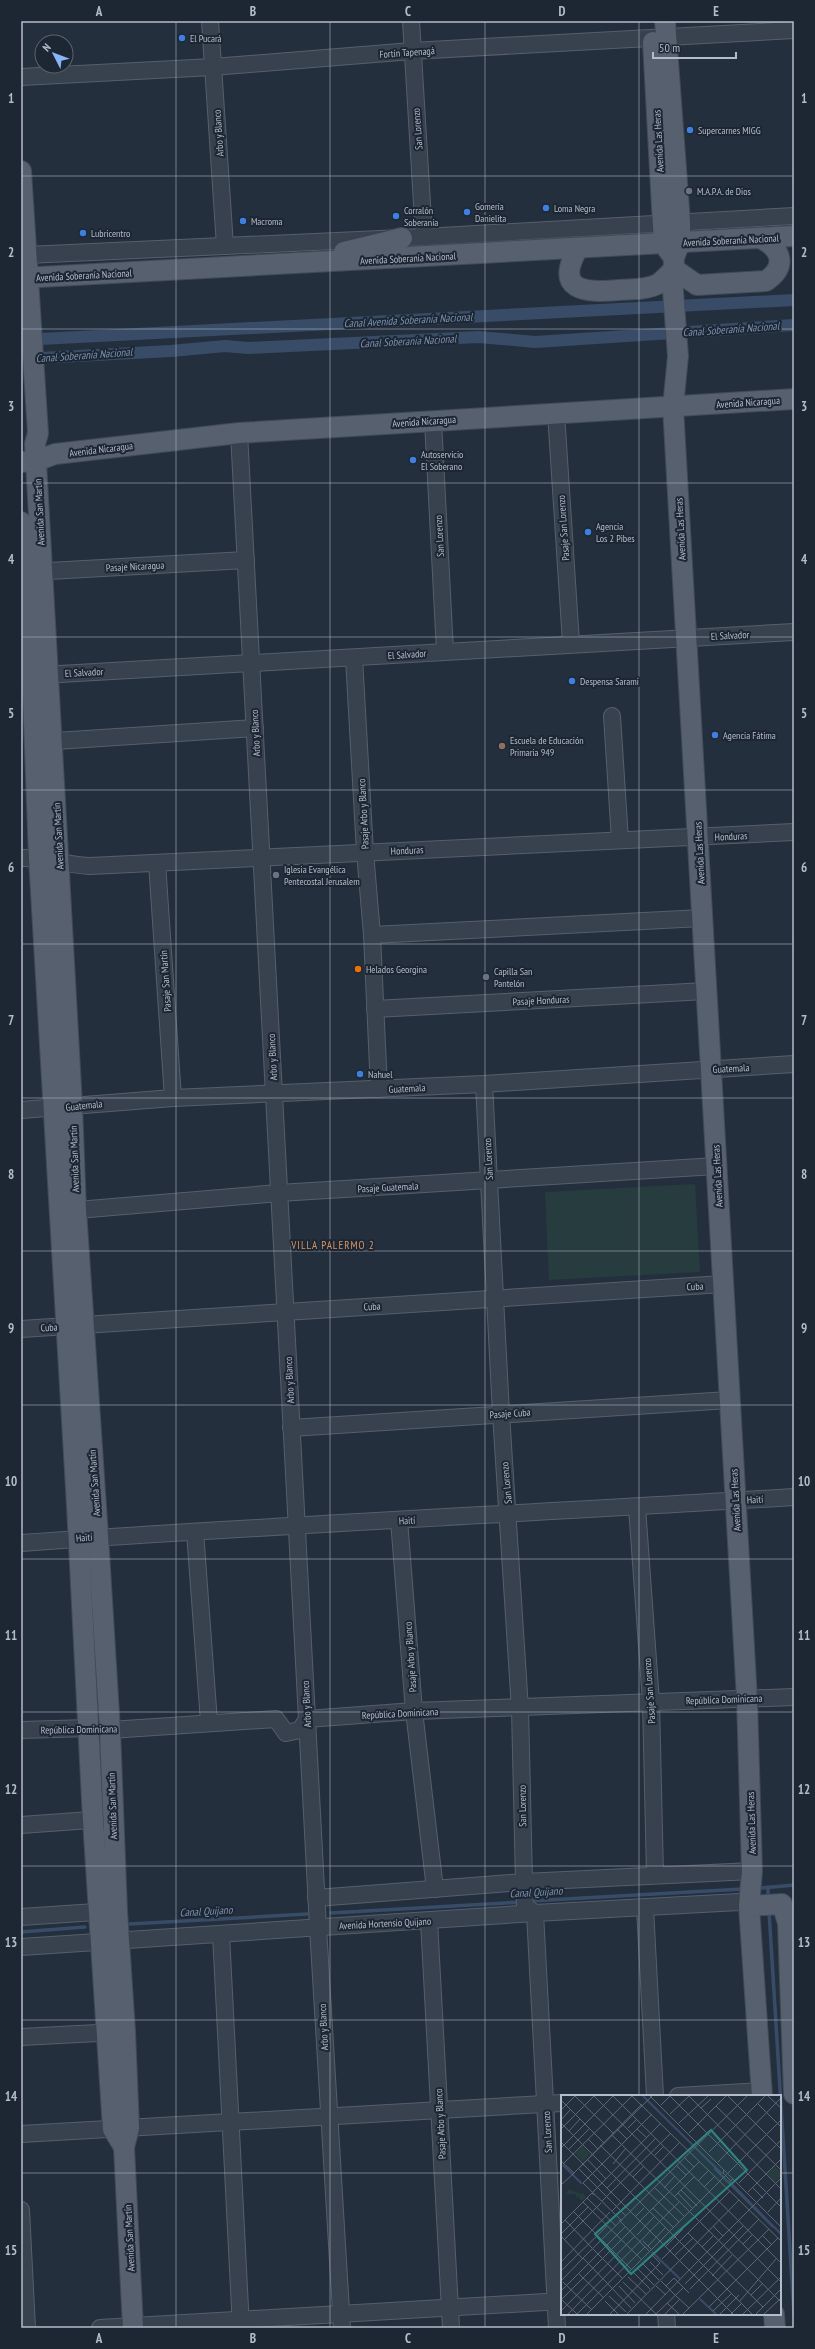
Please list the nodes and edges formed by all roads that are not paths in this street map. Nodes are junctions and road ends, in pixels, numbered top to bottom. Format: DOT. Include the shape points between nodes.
graph roads {
  1 [pos="210,21"];
  2 [pos="411,21"];
  3 [pos="659,29"];
  4 [pos="794,30"];
  5 [pos="412,51"];
  6 [pos="213,67"];
  7 [pos="21,77"];
  8 [pos="21,171"];
  9 [pos="794,216"];
  10 [pos="672,223"];
  11 [pos="794,236"];
  12 [pos="402,238"];
  13 [pos="424,238"];
  14 [pos="760,238"];
  15 [pos="226,246"];
  16 [pos="578,248"];
  17 [pos="673,253"];
  18 [pos="24,255"];
  19 [pos="291,264"];
  20 [pos="25,278"];
  21 [pos="794,399"];
  22 [pos="673,407"];
  23 [pos="556,413"];
  24 [pos="434,421"];
  25 [pos="239,433"];
  26 [pos="28,453"];
  27 [pos="21,522"];
  28 [pos="246,560"];
  29 [pos="33,572"];
  30 [pos="794,632"];
  31 [pos="686,638"];
  32 [pos="570,644"];
  33 [pos="445,651"];
  34 [pos="354,658"];
  35 [pos="251,663"];
  36 [pos="33,670"];
  37 [pos="612,716"];
  38 [pos="254,728"];
  39 [pos="43,742"];
  40 [pos="794,832"];
  41 [pos="698,838"];
  42 [pos="620,840"];
  43 [pos="365,852"];
  44 [pos="30,858"];
  45 [pos="261,858"];
  46 [pos="59,863"];
  47 [pos="157,863"];
  48 [pos="702,918"];
  49 [pos="372,935"];
  50 [pos="706,991"];
  51 [pos="375,1008"];
  52 [pos="794,1064"];
  53 [pos="711,1069"];
  54 [pos="484,1084"];
  55 [pos="379,1089"];
  56 [pos="274,1095"];
  57 [pos="173,1098"];
  58 [pos="63,1107"];
  59 [pos="21,1110"];
  60 [pos="716,1166"];
  61 [pos="488,1181"];
  62 [pos="279,1193"];
  63 [pos="68,1210"];
  64 [pos="723,1284"];
  65 [pos="495,1298"];
  66 [pos="285,1311"];
  67 [pos="75,1325"];
  68 [pos="21,1329"];
  69 [pos="729,1400"];
  70 [pos="501,1414"];
  71 [pos="291,1428"];
  72 [pos="794,1497"];
  73 [pos="735,1500"];
  74 [pos="637,1507"];
  75 [pos="509,1514"];
  76 [pos="399,1520"];
  77 [pos="297,1527"];
  78 [pos="195,1532"];
  79 [pos="98,1536"];
  80 [pos="79,1538"];
  81 [pos="21,1543"];
  82 [pos="794,1697"];
  83 [pos="747,1699"];
  84 [pos="651,1702"];
  85 [pos="520,1709"];
  86 [pos="414,1711"];
  87 [pos="307,1719"];
  88 [pos="209,1722"];
  89 [pos="89,1728"];
  90 [pos="21,1730"];
  91 [pos="110,1730"];
  92 [pos="102,1820"];
  93 [pos="21,1824"];
  94 [pos="752,1871"];
  95 [pos="655,1875"];
  96 [pos="435,1889"];
  97 [pos="316,1898"];
  98 [pos="527,1898"];
  99 [pos="749,1906"];
  100 [pos="645,1908"];
  101 [pos="108,1911"];
  102 [pos="21,1917"];
  103 [pos="429,1921"];
  104 [pos="791,1923"];
  105 [pos="318,1927"];
  106 [pos="220,1934"];
  107 [pos="110,1940"];
  108 [pos="21,1947"];
  109 [pos="116,2032"];
  110 [pos="21,2037"];
  111 [pos="762,2094"];
  112 [pos="794,2094"];
  113 [pos="655,2095"];
  114 [pos="720,2095"];
  115 [pos="561,2102"];
  116 [pos="545,2104"];
  117 [pos="439,2110"];
  118 [pos="329,2116"];
  119 [pos="230,2122"];
  120 [pos="121,2128"];
  121 [pos="21,2134"];
  122 [pos="21,2210"];
  123 [pos="559,2301"];
  124 [pos="450,2308"];
  125 [pos="666,2315"];
  126 [pos="774,2315"];
  127 [pos="342,2321"];
  128 [pos="241,2324"];
  129 [pos="133,2327"];
  130 [pos="27,2328"];
  131 [pos="100,2328"];
  132 [pos="451,2328"];
  133 [pos="557,2328"];
  134 [pos="667,2328"];
  135 [pos="774,2328"];
  1 -- 6 [label="street, Arbo y Blanco"];
  2 -- 5 [label="street, San Lorenzo"];
  3 -- 4 [label="street, Fortín Tapenagá"];
  3 -- 5 [label="street, Fortín Tapenagá"];
  3 -- 10 [label="main road, Avenida Las Heras"];
  5 -- 6 [label="street, Fortín Tapenagá"];
  5 -- 13 [label="street, San Lorenzo"];
  6 -- 7 [label="street, Fortín Tapenagá"];
  6 -- 15 [label="street, Arbo y Blanco"];
  8 -- 18 [label="main road, Avenida San Martín"];
  9 -- 10 [label="street, Avenida Soberanía Nacional"];
  10 -- 13 [label="street, Avenida Soberanía Nacional"];
  10 -- 17 [label="main road, Avenida Las Heras"];
  11 -- 14 [label="main road, Avenida Soberanía Nacional"];
  12 -- 13 [label="street, Avenida Soberanía Nacional"];
  12 -- 15 [label="street, Avenida Soberanía Nacional"];
  12 -- 19 [label="main road"];
  14 -- 17 [label="main road, Avenida Soberanía Nacional"];
  14 -- 17 [label="main road" via="777,249 779,258 775,275 766,281 697,285"];
  15 -- 18 [label="street, Avenida Soberanía Nacional"];
  16 -- 17 [label="main road, Avenida Soberanía Nacional"];
  16 -- 17 [label="main road" via="570,262 569,274 574,285 584,291 596,292 648,288 659,283"];
  16 -- 19 [label="main road, Avenida Soberanía Nacional"];
  17 -- 22 [label="main road, Avenida Las Heras" via="678,356"];
  18 -- 20 [label="main road, Avenida San Martín"];
  19 -- 20 [label="main road, Avenida Soberanía Nacional"];
  20 -- 26 [label="main road, Avenida San Martín" via="38,433"];
  21 -- 22 [label="main road, Avenida Nicaragua"];
  22 -- 23 [label="main road, Avenida Nicaragua"];
  22 -- 31 [label="main road, Avenida Las Heras"];
  23 -- 24 [label="main road, Avenida Nicaragua"];
  23 -- 32 [label="street, Pasaje San Lorenzo"];
  24 -- 25 [label="main road, Avenida Nicaragua"];
  24 -- 33 [label="street, San Lorenzo"];
  25 -- 26 [label="main road, Avenida Nicaragua" via="55,454"];
  25 -- 28 [label="street, Arbo y Blanco"];
  26 -- 29 [label="main road, Avenida San Martín"];
  27 -- 29 [label="main road, Avenida San Martín"];
  28 -- 29 [label="street, Pasaje Nicaragua"];
  28 -- 35 [label="street, Arbo y Blanco"];
  29 -- 36 [label="main road, Avenida San Martín"];
  30 -- 31 [label="street, El Salvador"];
  31 -- 32 [label="street, El Salvador"];
  31 -- 41 [label="main road, Avenida Las Heras"];
  32 -- 33 [label="street, El Salvador"];
  33 -- 34 [label="street, El Salvador"];
  34 -- 35 [label="street, El Salvador"];
  34 -- 43 [label="street, Pasaje Arbo y Blanco"];
  35 -- 36 [label="street, El Salvador"];
  35 -- 38 [label="street, Arbo y Blanco"];
  36 -- 39 [label="main road, Avenida San Martín"];
  37 -- 42 [label="street"];
  38 -- 39 [label="street"];
  38 -- 45 [label="street, Arbo y Blanco"];
  39 -- 44 [label="main road, Avenida San Martín"];
  39 -- 46 [label="main road, Avenida San Martín"];
  40 -- 41 [label="street, Honduras"];
  41 -- 42 [label="street, Honduras"];
  41 -- 48 [label="main road, Avenida Las Heras"];
  42 -- 43 [label="street, Honduras"];
  43 -- 45 [label="street, Honduras"];
  43 -- 49 [label="street, Pasaje Arbo y Blanco"];
  44 -- 46 [label="street, Honduras"];
  44 -- 58 [label="main road, Avenida San Martín"];
  45 -- 47 [label="street, Honduras"];
  45 -- 56 [label="street, Arbo y Blanco"];
  46 -- 47 [label="street, Honduras" via="90,866"];
  46 -- 58 [label="main road, Avenida San Martín"];
  47 -- 57 [label="street, Pasaje San Martín"];
  48 -- 49 [label="street"];
  48 -- 50 [label="main road, Avenida Las Heras"];
  49 -- 51 [label="street, Pasaje Arbo y Blanco"];
  50 -- 51 [label="street, Pasaje Honduras"];
  50 -- 53 [label="main road, Avenida Las Heras"];
  51 -- 55 [label="street, Pasaje Arbo y Blanco"];
  52 -- 53 [label="street, Guatemala"];
  53 -- 54 [label="street, Guatemala"];
  53 -- 60 [label="main road, Avenida Las Heras"];
  54 -- 55 [label="street, Guatemala"];
  54 -- 61 [label="street, San Lorenzo"];
  55 -- 56 [label="street, Guatemala"];
  56 -- 57 [label="street, Guatemala"];
  56 -- 62 [label="street, Arbo y Blanco"];
  57 -- 58 [label="street, Guatemala"];
  58 -- 59 [label="street, Guatemala"];
  58 -- 63 [label="main road, Avenida San Martín"];
  60 -- 61 [label="street, Pasaje Guatemala"];
  60 -- 64 [label="main road, Avenida Las Heras"];
  61 -- 62 [label="street, Pasaje Guatemala"];
  61 -- 65 [label="street, San Lorenzo"];
  62 -- 63 [label="street, Pasaje Guatemala"];
  62 -- 66 [label="street, Arbo y Blanco"];
  63 -- 67 [label="main road, Avenida San Martín"];
  64 -- 65 [label="street, Cuba"];
  64 -- 69 [label="main road, Avenida Las Heras"];
  65 -- 66 [label="street, Cuba"];
  65 -- 70 [label="street, San Lorenzo"];
  66 -- 67 [label="street, Cuba"];
  66 -- 71 [label="street, Arbo y Blanco"];
  67 -- 68 [label="street, Cuba"];
  67 -- 79 [label="main road, Avenida San Martín"];
  67 -- 80 [label="main road, Avenida San Martín"];
  69 -- 70 [label="street, Pasaje Cuba"];
  69 -- 73 [label="main road, Avenida Las Heras"];
  70 -- 71 [label="street, Pasaje Cuba"];
  70 -- 75 [label="street, San Lorenzo"];
  71 -- 77 [label="street, Arbo y Blanco"];
  72 -- 73 [label="street, Haití"];
  73 -- 74 [label="street, Haití"];
  73 -- 83 [label="main road, Avenida Las Heras"];
  74 -- 75 [label="street, Haití"];
  74 -- 84 [label="street, Pasaje San Lorenzo"];
  75 -- 76 [label="street, Haití"];
  75 -- 85 [label="street, San Lorenzo"];
  76 -- 77 [label="street, Haití"];
  76 -- 86 [label="street, Pasaje Arbo y Blanco"];
  77 -- 78 [label="street, Haití"];
  77 -- 87 [label="street, Arbo y Blanco"];
  78 -- 79 [label="street, Haití"];
  78 -- 88 [label="street"];
  79 -- 80 [label="street, Haití"];
  79 -- 91 [label="main road, Avenida San Martín"];
  80 -- 81 [label="street, Haití"];
  80 -- 89 [label="main road, Avenida San Martín"];
  82 -- 83 [label="street, República Dominicana"];
  83 -- 84 [label="street, República Dominicana"];
  83 -- 94 [label="main road, Avenida Las Heras"];
  84 -- 85 [label="street, República Dominicana"];
  84 -- 95 [label="street, Pasaje San Lorenzo"];
  85 -- 86 [label="street, República Dominicana"];
  85 -- 98 [label="street, San Lorenzo"];
  86 -- 87 [label="street, República Dominicana"];
  86 -- 96 [label="street, Pasaje Arbo y Blanco"];
  87 -- 88 [label="street, República Dominicana" via="300,1730 286,1733 276,1719"];
  87 -- 97 [label="street, Arbo y Blanco"];
  88 -- 91 [label="street, República Dominicana"];
  89 -- 90 [label="street, República Dominicana"];
  89 -- 91 [label="street, República Dominicana"];
  89 -- 92 [label="main road, Avenida San Martín"];
  91 -- 92 [label="main road, Avenida San Martín"];
  92 -- 93 [label="street"];
  92 -- 101 [label="main road, Avenida San Martín"];
  94 -- 95 [label="street, Avenida Hortensio Quijano"];
  94 -- 99 [label="main road, Avenida Las Heras"];
  95 -- 98 [label="street, Avenida Hortensio Quijano"];
  96 -- 97 [label="street, Avenida Hortensio Quijano"];
  96 -- 98 [label="street, Avenida Hortensio Quijano"];
  97 -- 105 [label="street, Arbo y Blanco"];
  98 -- 100 [label="street, Avenida Hortensio Quijano"];
  98 -- 103 [label="street, Avenida Hortensio Quijano"];
  98 -- 116 [label="street, San Lorenzo"];
  99 -- 100 [label="street, Avenida Hortensio Quijano" via="740,1902"];
  99 -- 104 [label="main road" via="782,1904"];
  99 -- 111 [label="main road, Avenida Las Heras"];
  100 -- 113 [label="street"];
  101 -- 102 [label="street"];
  101 -- 107 [label="main road, Avenida San Martín"];
  103 -- 105 [label="street, Avenida Hortensio Quijano"];
  103 -- 117 [label="street, Pasaje Arbo y Blanco"];
  104 -- 112 [label="main road"];
  105 -- 106 [label="street, Avenida Hortensio Quijano"];
  105 -- 118 [label="street, Arbo y Blanco"];
  106 -- 107 [label="street, Avenida Hortensio Quijano"];
  106 -- 119 [label="street"];
  107 -- 108 [label="street, Avenida Hortensio Quijano"];
  107 -- 109 [label="main road, Avenida San Martín"];
  109 -- 110 [label="street"];
  109 -- 120 [label="main road, Avenida San Martín"];
  111 -- 114 [label="street"];
  115 -- 116 [label="street"];
  116 -- 117 [label="street"];
  116 -- 123 [label="street, San Lorenzo"];
  117 -- 118 [label="street"];
  117 -- 124 [label="street, Pasaje Arbo y Blanco"];
  118 -- 119 [label="street"];
  118 -- 127 [label="street, Arbo y Blanco"];
  119 -- 120 [label="street"];
  119 -- 128 [label="street"];
  120 -- 121 [label="street"];
  120 -- 129 [label="main road, Avenida San Martín"];
  122 -- 130 [label="street"];
  123 -- 124 [label="street"];
  123 -- 133 [label="street, San Lorenzo"];
  124 -- 127 [label="street"];
  124 -- 132 [label="street, Pasaje Arbo y Blanco"];
  125 -- 134 [label="street"];
  126 -- 135 [label="main road"];
  127 -- 128 [label="street"];
  128 -- 129 [label="street"];
  129 -- 131 [label="street"];
}
